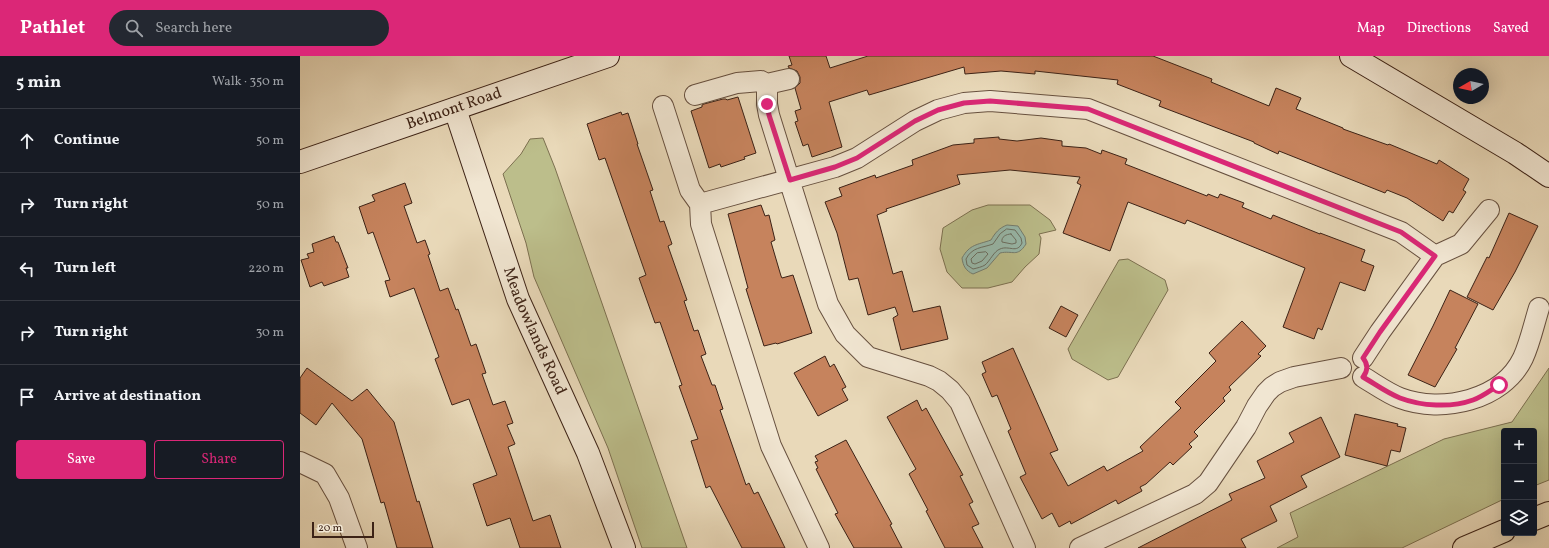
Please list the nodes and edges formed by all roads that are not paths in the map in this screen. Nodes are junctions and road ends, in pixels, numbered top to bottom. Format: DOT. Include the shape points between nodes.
graph roads {
  1 [pos="608,56"];
  2 [pos="1352,56"];
  3 [pos="789,79"];
  4 [pos="767,84"];
  5 [pos="695,95"];
  6 [pos="663,106"];
  7 [pos="455,109"];
  8 [pos="300,162"];
  9 [pos="1549,176"];
  10 [pos="790,180"];
  11 [pos="700,204"];
  12 [pos="1489,210"];
  13 [pos="1435,256"];
  14 [pos="1539,308"];
  15 [pos="1363,367"];
  16 [pos="300,462"];
  17 [pos="1549,513"];
  18 [pos="1537,518"];
  19 [pos="1501,532"];
  20 [pos="357,548"];
  21 [pos="624,548"];
  22 [pos="819,548"];
  23 [pos="1025,548"];
  24 [pos="1080,548"];
  25 [pos="1464,548"];
  1 -- 7 [label="main road, Belmont Road"];
  2 -- 9 [label="main road"];
  3 -- 4 [label="street"];
  4 -- 5 [label="street" via="760,81 737,82"];
  4 -- 10 [label="street" via="769,115"];
  6 -- 11 [label="street" via="690,190"];
  7 -- 8 [label="main road, Belmont Road"];
  7 -- 21 [label="main road, Meadowlands Road" via="518,298 588,453"];
  10 -- 11 [label="street"];
  10 -- 13 [label="street" via="857,158 915,121 938,110 964,103 990,101 1088,109 1401,232"];
  10 -- 23 [label="street" via="828,304 845,334 868,356 929,376 950,390 960,402"];
  11 -- 22 [label="street" via="701,224 771,446"];
  12 -- 13 [label="street" via="1461,244"];
  13 -- 15 [label="street" via="1384,326"];
  14 -- 15 [label="street" via="1523,358 1510,377 1473,400 1435,405 1400,398"];
  15 -- 24 [label="street" via="1356,381 1344,376 1341,368 1294,377 1272,387 1208,483 1195,494"];
  16 -- 20 [label="street" via="325,474 339,498"];
  17 -- 18 [label="highway"];
  19 -- 25 [label="highway"];
}
